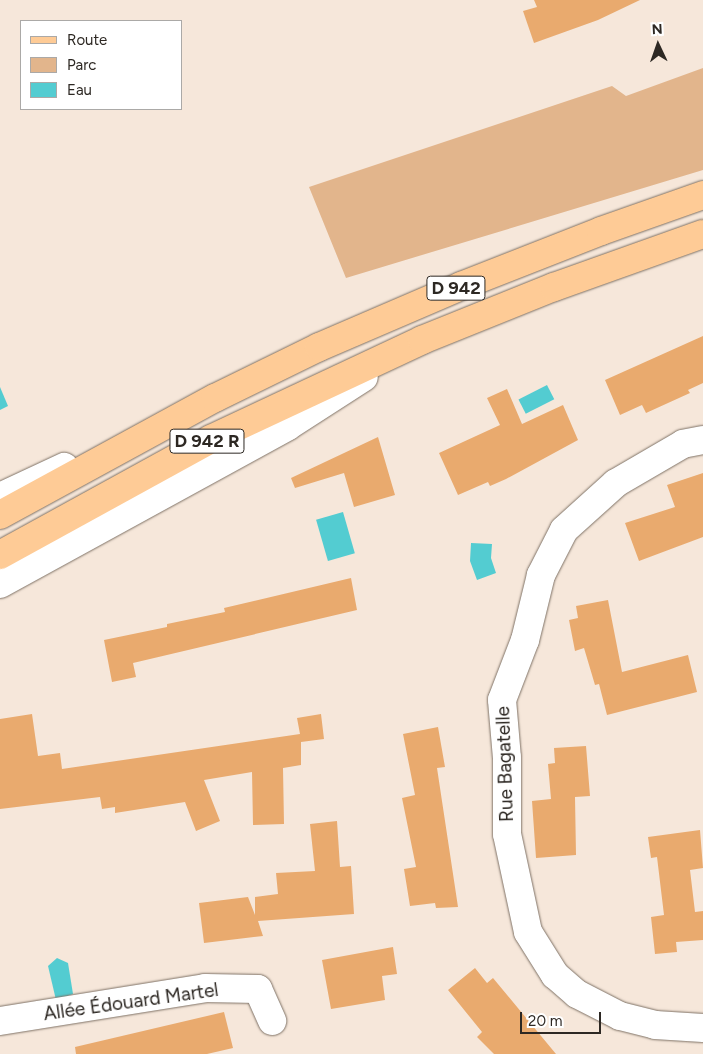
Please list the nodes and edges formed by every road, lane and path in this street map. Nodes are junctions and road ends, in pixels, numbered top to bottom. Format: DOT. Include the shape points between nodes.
graph roads {
  1 [pos="703,195"];
  2 [pos="703,234"];
  3 [pos="422,340"];
  4 [pos="215,398"];
  5 [pos="703,440"];
  6 [pos="0,497"];
  7 [pos="0,515"];
  8 [pos="0,555"];
  9 [pos="0,584"];
  10 [pos="0,1020"];
  11 [pos="272,1021"];
  12 [pos="703,1028"];
  1 -- 4 [label="main road, D 942" via="601,230 461,286"];
  2 -- 3 [label="main road, D 942 R" via="554,286"];
  3 -- 8 [label="main road, D 942 R" via="211,439"];
  3 -- 9 [label="street" via="288,426"];
  4 -- 6 [label="street"];
  4 -- 7 [label="main road, D 942"];
  5 -- 12 [label="street, Rue Bagatelle" via="683,444 616,483 564,530 541,575 524,640 502,700 507,758 507,834 528,932 555,975 576,994 620,1016 655,1026"];
  10 -- 11 [label="street, Allée Édouard Martel" via="205,988 258,989"];
}
